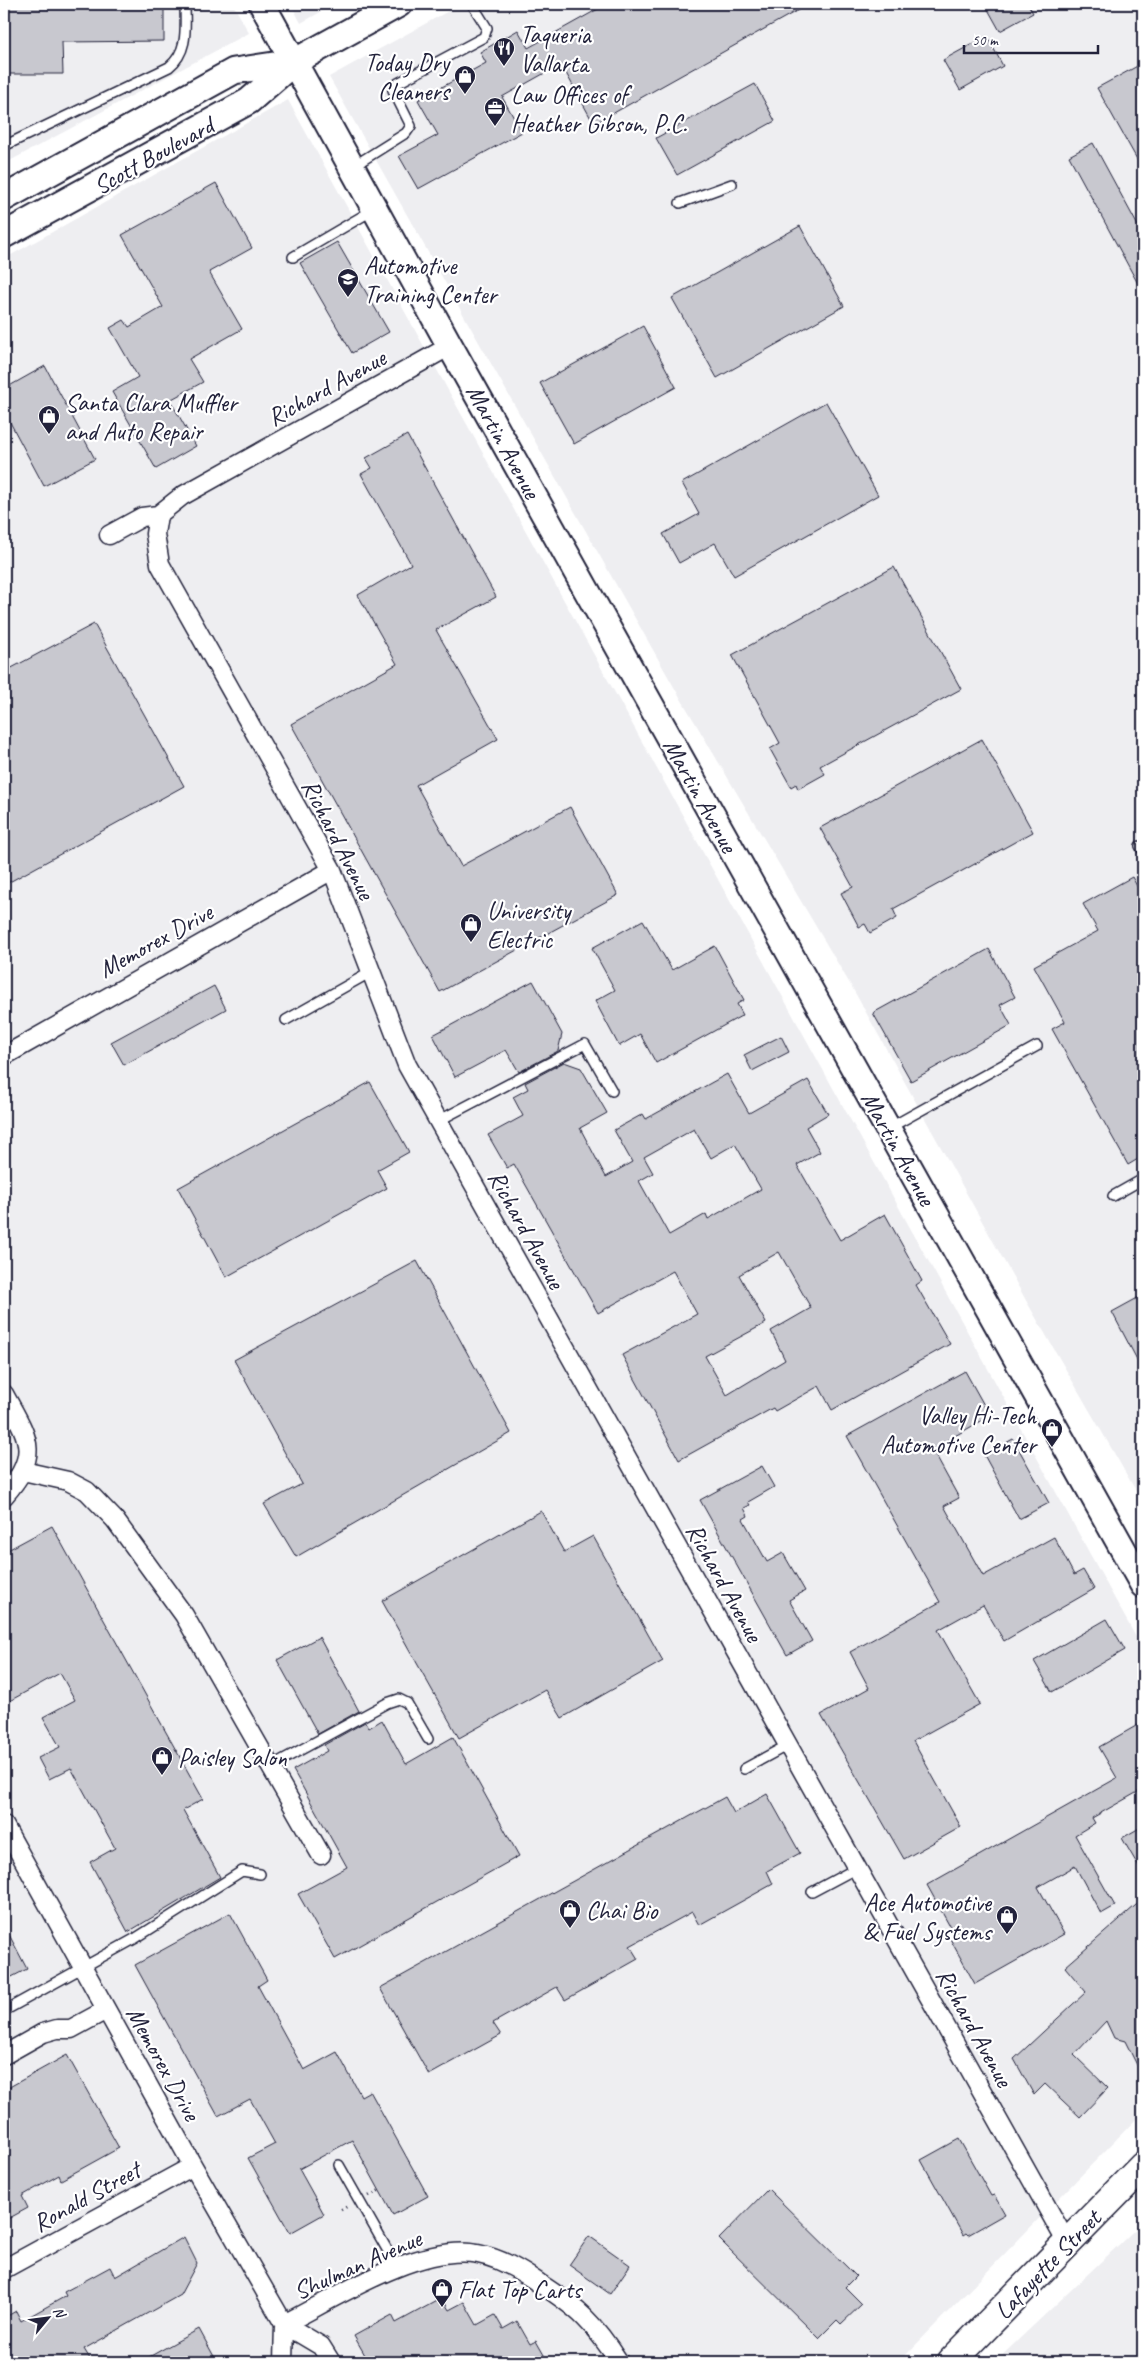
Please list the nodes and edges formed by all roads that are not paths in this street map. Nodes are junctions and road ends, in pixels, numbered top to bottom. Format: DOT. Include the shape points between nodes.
graph roads {
  1 [pos="185,4"];
  2 [pos="262,4"];
  3 [pos="400,4"];
  4 [pos="472,4"];
  5 [pos="294,62"];
  6 [pos="4,146"];
  7 [pos="352,167"];
  8 [pos="732,184"];
  9 [pos="4,198"];
  10 [pos="680,203"];
  11 [pos="375,209"];
  12 [pos="4,235"];
  13 [pos="293,257"];
  14 [pos="450,346"];
  15 [pos="158,515"];
  16 [pos="109,535"];
  17 [pos="332,870"];
  18 [pos="371,972"];
  19 [pos="286,1020"];
  20 [pos="1037,1046"];
  21 [pos="4,1056"];
  22 [pos="612,1091"];
  23 [pos="438,1121"];
  24 [pos="888,1128"];
  25 [pos="1143,1179"];
  26 [pos="1113,1196"];
  27 [pos="4,1394"];
  28 [pos="23,1471"];
  29 [pos="4,1496"];
  30 [pos="1143,1584"];
  31 [pos="428,1738"];
  32 [pos="788,1745"];
  33 [pos="270,1766"];
  34 [pos="744,1769"];
  35 [pos="4,1825"];
  36 [pos="321,1854"];
  37 [pos="857,1868"];
  38 [pos="260,1874"];
  39 [pos="812,1892"];
  40 [pos="83,1968"];
  41 [pos="106,2010"];
  42 [pos="4,2011"];
  43 [pos="4,2055"];
  44 [pos="339,2165"];
  45 [pos="192,2166"];
  46 [pos="1143,2166"];
  47 [pos="1067,2243"];
  48 [pos="397,2267"];
  49 [pos="4,2269"];
  50 [pos="284,2324"];
  51 [pos="283,2362"];
  52 [pos="330,2362"];
  53 [pos="619,2362"];
  54 [pos="950,2362"];
  1 -- 6 [label="lane" via="185,39 177,60 161,71"];
  2 -- 5 [label="street, Martin Avenue"];
  3 -- 5 [label="street, Scott Boulevard"];
  4 -- 7 [label="lane" via="487,28 484,37 398,83 393,90 411,126 406,133"];
  5 -- 7 [label="street, Martin Avenue"];
  5 -- 9 [label="street, Scott Boulevard" via="234,71"];
  5 -- 12 [label="street, Scott Boulevard" via="249,101"];
  7 -- 11 [label="street, Martin Avenue"];
  8 -- 10 [label="lane"];
  11 -- 13 [label="lane"];
  11 -- 14 [label="street, Martin Avenue"];
  14 -- 15 [label="street, Richard Avenue" via="182,496"];
  14 -- 24 [label="street, Martin Avenue"];
  15 -- 16 [label="street" via="142,517"];
  15 -- 17 [label="street, Richard Avenue" via="155,534 160,564"];
  17 -- 18 [label="street, Richard Avenue"];
  17 -- 21 [label="street, Memorex Drive"];
  18 -- 19 [label="lane"];
  18 -- 23 [label="street, Richard Avenue" via="407,1065"];
  20 -- 24 [label="lane"];
  22 -- 23 [label="lane" via="585,1044"];
  23 -- 32 [label="street, Richard Avenue"];
  24 -- 30 [label="street, Martin Avenue"];
  25 -- 26 [label="lane"];
  27 -- 28 [label="street" via="27,1436 28,1453"];
  28 -- 29 [label="street"];
  28 -- 33 [label="street" via="68,1480 87,1491 115,1520 184,1615"];
  31 -- 33 [label="lane" via="407,1703 399,1699"];
  32 -- 34 [label="lane"];
  32 -- 37 [label="street, Richard Avenue"];
  33 -- 36 [label="street"];
  35 -- 40 [label="street, Memorex Drive"];
  37 -- 39 [label="lane"];
  37 -- 47 [label="street, Richard Avenue"];
  38 -- 40 [label="lane" via="242,1871"];
  40 -- 41 [label="street, Memorex Drive"];
  40 -- 42 [label="lane"];
  41 -- 43 [label="street" via="71,2029 43,2033"];
  41 -- 45 [label="street, Memorex Drive"];
  44 -- 48 [label="lane"];
  45 -- 49 [label="street, Ronald Street"];
  45 -- 50 [label="street, Memorex Drive"];
  46 -- 47 [label="main road, Lafayette Street"];
  47 -- 54 [label="main road, Lafayette Street"];
  48 -- 50 [label="street, Shulman Avenue"];
  48 -- 53 [label="street, Shulman Avenue" via="447,2252 477,2254 502,2261 583,2314"];
  50 -- 51 [label="street"];
  50 -- 52 [label="street, Memorex Drive" via="321,2346"];
}
